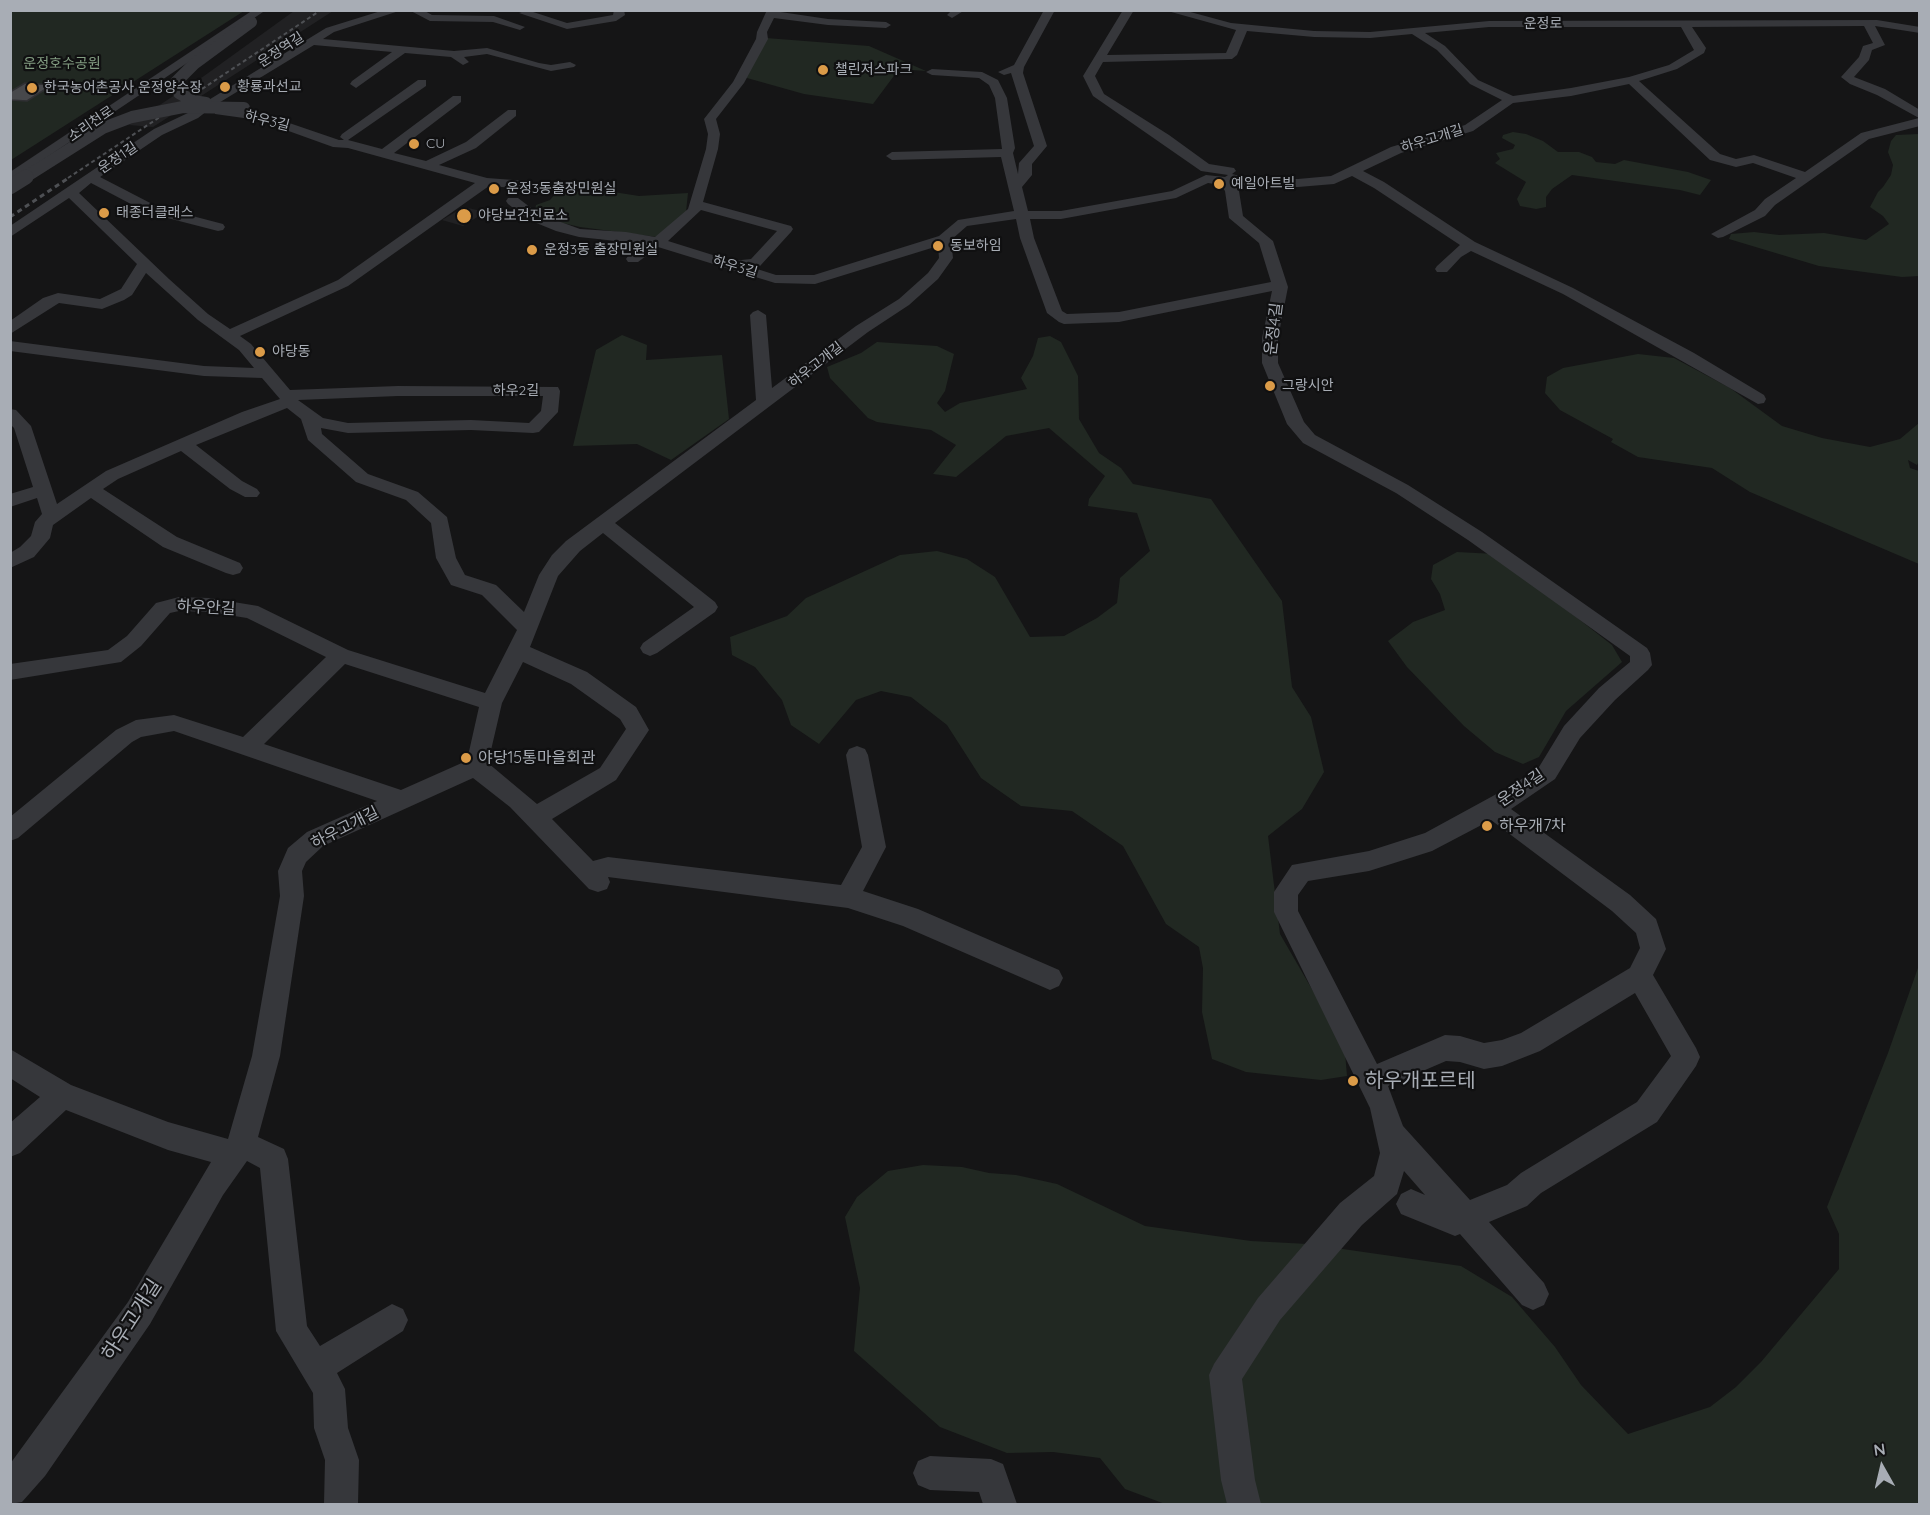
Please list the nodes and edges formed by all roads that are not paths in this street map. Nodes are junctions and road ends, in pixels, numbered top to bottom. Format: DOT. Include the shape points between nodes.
graph roads {
  1 [pos="263,10"];
  2 [pos="397,10"];
  3 [pos="414,10"];
  4 [pos="619,10"];
  5 [pos="1050,10"];
  6 [pos="1129,10"];
  7 [pos="1169,10"];
  8 [pos="1470,10"];
  9 [pos="524,13"];
  10 [pos="771,13"];
  11 [pos="332,17"];
  12 [pos="1868,23"];
  13 [pos="1489,24"];
  14 [pos="1685,24"];
  15 [pos="886,25"];
  16 [pos="520,27"];
  17 [pos="1243,27"];
  18 [pos="1413,30"];
  19 [pos="1920,30"];
  20 [pos="312,41"];
  21 [pos="403,49"];
  22 [pos="454,54"];
  23 [pos="1101,59"];
  24 [pos="464,62"];
  25 [pos="570,65"];
  26 [pos="1018,67"];
  27 [pos="932,72"];
  28 [pos="982,75"];
  29 [pos="1631,80"];
  30 [pos="422,83"];
  31 [pos="356,84"];
  32 [pos="457,99"];
  33 [pos="1510,100"];
  34 [pos="218,106"];
  35 [pos="512,113"];
  36 [pos="1920,115"];
  37 [pos="1920,122"];
  38 [pos="347,141"];
  39 [pos="1007,153"];
  40 [pos="382,154"];
  41 [pos="892,156"];
  42 [pos="426,166"];
  43 [pos="1352,171"];
  44 [pos="90,177"];
  45 [pos="1217,177"];
  46 [pos="1807,177"];
  47 [pos="10,178"];
  48 [pos="490,182"];
  49 [pos="10,187"];
  50 [pos="596,187"];
  51 [pos="1014,187"];
  52 [pos="73,189"];
  53 [pos="535,195"];
  54 [pos="695,204"];
  55 [pos="1020,215"];
  56 [pos="218,227"];
  57 [pos="10,233"];
  58 [pos="1718,234"];
  59 [pos="944,239"];
  60 [pos="658,242"];
  61 [pos="1470,245"];
  62 [pos="633,259"];
  63 [pos="146,264"];
  64 [pos="732,266"];
  65 [pos="1442,269"];
  66 [pos="1280,287"];
  67 [pos="758,315"];
  68 [pos="10,329"];
  69 [pos="229,335"];
  70 [pos="10,346"];
  71 [pos="266,373"];
  72 [pos="288,399"];
  73 [pos="1758,399"];
  74 [pos="765,403"];
  75 [pos="10,414"];
  76 [pos="309,416"];
  77 [pos="183,444"];
  78 [pos="90,489"];
  79 [pos="43,490"];
  80 [pos="251,493"];
  81 [pos="10,501"];
  82 [pos="52,516"];
  83 [pos="604,524"];
  84 [pos="10,562"];
  85 [pos="233,568"];
  86 [pos="528,628"];
  87 [pos="650,648"];
  88 [pos="518,650"];
  89 [pos="341,655"];
  90 [pos="10,672"];
  91 [pos="491,703"];
  92 [pos="248,746"];
  93 [pos="856,755"];
  94 [pos="476,763"];
  95 [pos="403,800"];
  96 [pos="1492,808"];
  97 [pos="535,817"];
  98 [pos="10,831"];
  99 [pos="848,897"];
  100 [pos="1639,976"];
  101 [pos="1050,978"];
  102 [pos="10,1062"];
  103 [pos="1370,1080"];
  104 [pos="62,1095"];
  105 [pos="1391,1134"];
  106 [pos="10,1143"];
  107 [pos="238,1150"];
  108 [pos="1411,1204"];
  109 [pos="1464,1216"];
  110 [pos="1533,1294"];
  111 [pos="392,1320"];
  112 [pos="315,1368"];
  113 [pos="930,1473"];
  114 [pos="10,1490"];
  115 [pos="341,1504"];
  116 [pos="1000,1504"];
  117 [pos="1244,1504"];
  1 -- 34 [label="street, bridge" via="176,82 179,93"];
  1 -- 47 [label="street, 소리천로"];
  2 -- 20 [label="street, 운정1길" via="342,25"];
  3 -- 16 [label="street" via="430,18 494,19"];
  4 -- 9 [label="street" via="616,18 567,26"];
  5 -- 26 [label="street"];
  6 -- 23 [label="street"];
  7 -- 17 [label="street, 운정로"];
  8 -- 13 [label="street"];
  10 -- 15 [label="street" via="828,22"];
  10 -- 54 [label="street" via="738,83 710,119 713,142"];
  11 -- 34 [label="street, 운정역길" via="236,79"];
  12 -- 14 [label="street, 운정로"];
  12 -- 19 [label="street, 운정로"];
  12 -- 36 [label="street" via="1879,45 1867,48 1865,58 1848,78"];
  13 -- 14 [label="street, 운정로"];
  13 -- 18 [label="street, 운정로"];
  14 -- 29 [label="street" via="1700,51 1673,66"];
  17 -- 18 [label="street, 운정로" via="1314,34"];
  17 -- 23 [label="street" via="1228,57"];
  18 -- 33 [label="street" via="1441,48 1474,82"];
  20 -- 21 [label="street"];
  20 -- 34 [label="street, 운정1길"];
  21 -- 22 [label="street"];
  21 -- 31 [label="street"];
  22 -- 24 [label="street"];
  22 -- 25 [label="street" via="487,51 538,66"];
  23 -- 45 [label="street" via="1089,76 1099,96 1166,138"];
  26 -- 28 [label="street"];
  26 -- 51 [label="street" via="1041,146 1026,163 1025,175"];
  27 -- 28 [label="street"];
  28 -- 39 [label="street, 운정4길" via="994,83 1001,98"];
  29 -- 33 [label="street"];
  29 -- 46 [label="street" via="1715,157 1736,163 1754,159"];
  30 -- 38 [label="street"];
  32 -- 40 [label="street"];
  33 -- 43 [label="street, 하우고개길" via="1469,128 1396,150"];
  34 -- 38 [label="street" via="307,127"];
  34 -- 38 [label="street, 하우3길" via="338,144"];
  34 -- 44 [label="street, 운정1길" via="158,132"];
  34 -- 49 [label="street, bridge" via="183,107 132,117 103,128"];
  35 -- 42 [label="street" via="471,145"];
  37 -- 46 [label="street" via="1864,136"];
  38 -- 40 [label="street, 하우3길"];
  39 -- 41 [label="street"];
  39 -- 51 [label="street, 운정4길"];
  40 -- 42 [label="street, 하우3길"];
  42 -- 48 [label="street, 하우3길"];
  43 -- 45 [label="street, 하우고개길" via="1334,180 1298,183"];
  43 -- 61 [label="street" via="1380,185"];
  44 -- 52 [label="street"];
  44 -- 56 [label="street, 운정1길" via="153,210"];
  45 -- 55 [label="street" via="1176,194 1061,215"];
  45 -- 66 [label="street, 운정4길" via="1232,191 1236,218 1266,241"];
  46 -- 58 [label="street" via="1760,213"];
  48 -- 53 [label="street, 하우3길"];
  48 -- 53 [label="street, 하우3길" via="511,199"];
  48 -- 69 [label="street" via="343,283"];
  50 -- 53 [label="street, 하우3길"];
  51 -- 55 [label="street, 운정4길"];
  52 -- 57 [label="street"];
  52 -- 63 [label="street, 하우2길" via="72,194"];
  53 -- 60 [label="street, 하우3길" via="546,223 579,233"];
  54 -- 60 [label="street" via="694,211"];
  54 -- 64 [label="street" via="786,230 755,263"];
  55 -- 59 [label="street" via="963,223"];
  55 -- 66 [label="street, 운정4길" via="1055,313 1064,319 1119,317 1267,286"];
  59 -- 64 [label="street, 하우3길" via="815,280 775,279"];
  59 -- 74 [label="street, 하우고개길" via="946,258 933,276 904,302"];
  60 -- 62 [label="street"];
  60 -- 64 [label="street, 하우3길"];
  61 -- 65 [label="street"];
  61 -- 73 [label="street" via="1568,291"];
  63 -- 68 [label="street" via="127,292 119,297 102,304 58,298"];
  63 -- 69 [label="street, 하우2길" via="203,317"];
  66 -- 96 [label="street, 운정4길" via="1270,338 1270,363 1296,424 1309,439 1402,489 1466,530 1640,653 1641,665 1572,732 1547,773"];
  67 -- 74 [label="street"];
  69 -- 71 [label="street, 하우2길" via="246,347"];
  70 -- 71 [label="street" via="204,371"];
  71 -- 72 [label="street, 하우2길"];
  72 -- 76 [label="street, 하우2길"];
  72 -- 76 [label="street, 하우2길" via="313,392 552,391 549,412 533,428 348,428 318,422"];
  72 -- 77 [label="street"];
  74 -- 83 [label="street, 하우고개길"];
  75 -- 79 [label="street" via="22,426"];
  76 -- 86 [label="street" via="314,436 362,478 412,496 440,521 446,558 458,580 489,590"];
  77 -- 78 [label="street" via="112,474"];
  77 -- 80 [label="street"];
  78 -- 82 [label="street"];
  78 -- 85 [label="street" via="170,542"];
  79 -- 81 [label="street"];
  79 -- 82 [label="street"];
  82 -- 84 [label="street" via="44,522 40,538"];
  83 -- 86 [label="street, 하우고개길" via="559,560"];
  83 -- 87 [label="street" via="708,608"];
  86 -- 88 [label="street, 하우고개길"];
  88 -- 91 [label="street, 하우고개길"];
  88 -- 97 [label="street" via="579,678 628,713 638,730 608,774"];
  89 -- 90 [label="street, 하우안길" via="251,611 179,604 164,608 114,657"];
  89 -- 91 [label="street"];
  89 -- 92 [label="street"];
  91 -- 94 [label="street, 하우고개길"];
  92 -- 95 [label="street, 하우고개길"];
  92 -- 98 [label="street, 하우고개길" via="174,723 136,729"];
  93 -- 99 [label="street" via="874,847"];
  94 -- 95 [label="street, 하우고개길"];
  94 -- 97 [label="street"];
  95 -- 107 [label="street, 하우고개길" via="315,839 297,855 290,871 292,896 266,1056"];
  96 -- 100 [label="street" via="1621,903 1647,927 1653,949"];
  96 -- 103 [label="street, 운정4길" via="1432,841 1369,861 1301,872 1287,892 1286,912"];
  97 -- 99 [label="street" via="593,877 608,867"];
  99 -- 101 [label="street" via="909,917"];
  100 -- 103 [label="street" via="1530,1042 1502,1053 1484,1056 1445,1048"];
  100 -- 109 [label="street" via="1686,1057 1647,1112 1530,1183 1517,1196"];
  102 -- 104 [label="street"];
  103 -- 105 [label="street, 운정4길" via="1383,1105"];
  104 -- 106 [label="street"];
  104 -- 107 [label="street" via="168,1136 226,1152"];
  105 -- 109 [label="street, 운정4길"];
  105 -- 117 [label="street" via="1394,1153 1387,1184 1351,1214 1269,1309 1225,1375"];
  107 -- 112 [label="street" via="274,1159 292,1331"];
  107 -- 114 [label="street, 하우고개길" via="213,1185 139,1313 33,1464"];
  108 -- 109 [label="street" via="1455,1221"];
  109 -- 110 [label="street, 운정4길"];
  111 -- 112 [label="street"];
  112 -- 115 [label="street" via="329,1389 331,1428 342,1460"];
  113 -- 116 [label="street" via="991,1476"];
}
